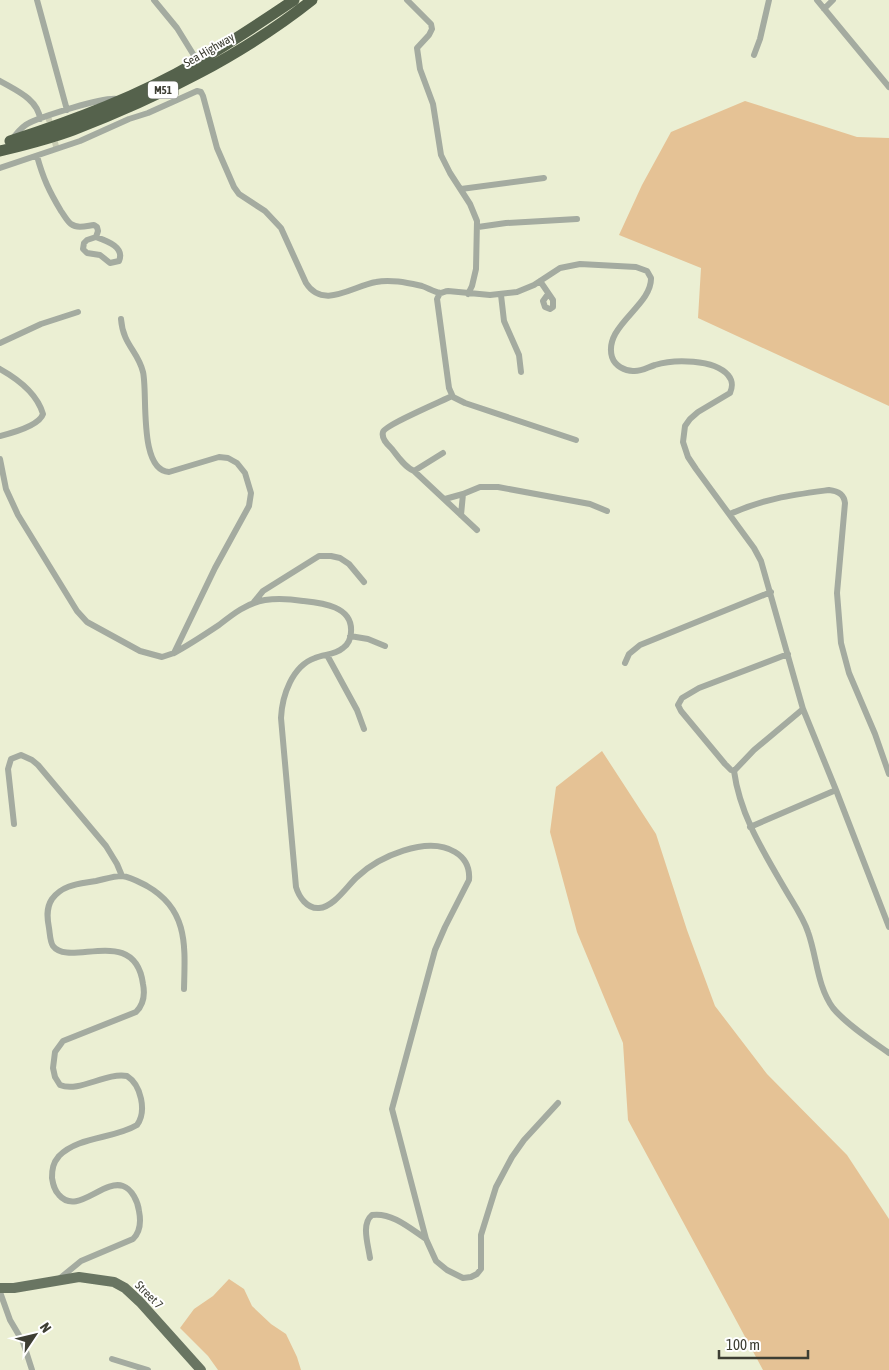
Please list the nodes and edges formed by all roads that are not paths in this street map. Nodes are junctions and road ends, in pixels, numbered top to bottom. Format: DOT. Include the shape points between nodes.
graph roads {
  1 [pos="37,0"];
  2 [pos="154,0"];
  3 [pos="294,0"];
  4 [pos="312,0"];
  5 [pos="407,0"];
  6 [pos="769,0"];
  7 [pos="817,0"];
  8 [pos="833,0"];
  9 [pos="824,9"];
  10 [pos="754,55"];
  11 [pos="198,62"];
  12 [pos="0,81"];
  13 [pos="889,87"];
  14 [pos="120,100"];
  15 [pos="136,103"];
  16 [pos="66,110"];
  17 [pos="40,118"];
  18 [pos="129,118"];
  19 [pos="5,142"];
  20 [pos="0,151"];
  21 [pos="37,156"];
  22 [pos="0,168"];
  23 [pos="544,178"];
  24 [pos="461,190"];
  25 [pos="577,219"];
  26 [pos="478,227"];
  27 [pos="96,237"];
  28 [pos="540,281"];
  29 [pos="440,293"];
  30 [pos="468,294"];
  31 [pos="548,294"];
  32 [pos="501,295"];
  33 [pos="78,312"];
  34 [pos="121,319"];
  35 [pos="0,343"];
  36 [pos="0,368"];
  37 [pos="521,372"];
  38 [pos="452,396"];
  39 [pos="0,436"];
  40 [pos="576,440"];
  41 [pos="443,452"];
  42 [pos="0,459"];
  43 [pos="414,471"];
  44 [pos="463,494"];
  45 [pos="445,499"];
  46 [pos="607,511"];
  47 [pos="730,514"];
  48 [pos="461,515"];
  49 [pos="477,530"];
  50 [pos="364,582"];
  51 [pos="771,592"];
  52 [pos="254,602"];
  53 [pos="350,636"];
  54 [pos="384,646"];
  55 [pos="174,653"];
  56 [pos="788,654"];
  57 [pos="327,655"];
  58 [pos="624,663"];
  59 [pos="803,708"];
  60 [pos="364,729"];
  61 [pos="734,771"];
  62 [pos="889,774"];
  63 [pos="836,790"];
  64 [pos="14,824"];
  65 [pos="750,827"];
  66 [pos="122,876"];
  67 [pos="889,927"];
  68 [pos="184,989"];
  69 [pos="889,1054"];
  70 [pos="558,1103"];
  71 [pos="426,1239"];
  72 [pos="370,1258"];
  73 [pos="55,1282"];
  74 [pos="0,1288"];
  75 [pos="0,1292"];
  76 [pos="112,1360"];
  77 [pos="32,1370"];
  78 [pos="148,1370"];
  79 [pos="201,1370"];
  1 -- 16 [label="street"];
  2 -- 11 [label="street" via="177,28"];
  3 -- 11 [label="highway, Sea Highway / M51"];
  4 -- 15 [label="highway, Sea Highway / M51" via="222,59"];
  5 -- 24 [label="street" via="431,24 430,35 417,48 418,57 433,104 441,155"];
  6 -- 10 [label="street"];
  7 -- 9 [label="street"];
  8 -- 9 [label="street"];
  9 -- 13 [label="street"];
  11 -- 14 [label="highway, Sea Highway / M51"];
  12 -- 17 [label="street" via="33,102 40,111"];
  14 -- 16 [label="street" via="102,100"];
  14 -- 19 [label="highway, Sea Highway / M51"];
  15 -- 18 [label="street"];
  15 -- 20 [label="highway, Sea Highway / M51" via="72,131"];
  16 -- 17 [label="street"];
  17 -- 19 [label="street" via="28,123"];
  18 -- 21 [label="street" via="80,142"];
  18 -- 29 [label="street" via="191,92 201,92 217,148 234,187 281,228 306,283 317,294 337,295 383,281 424,286"];
  21 -- 22 [label="street"];
  21 -- 27 [label="street" via="44,180 63,214 75,226 97,227"];
  23 -- 24 [label="street"];
  24 -- 26 [label="street"];
  25 -- 26 [label="street"];
  26 -- 30 [label="street" via="476,269"];
  27 -- 27 [label="street" via="87,240 83,250 87,254 100,255 110,263 119,261 118,249"];
  28 -- 31 [label="street"];
  28 -- 32 [label="street" via="522,291"];
  28 -- 47 [label="street" via="560,268 580,264 636,267 650,274 652,282 647,292 616,334 612,358 619,367 632,371 675,361 695,362 717,368 731,378 730,393 698,412 682,434 688,457"];
  29 -- 30 [label="street"];
  29 -- 38 [label="street" via="437,298 448,388"];
  30 -- 32 [label="street"];
  32 -- 37 [label="street" via="504,321 520,355"];
  33 -- 35 [label="street" via="41,324"];
  34 -- 55 [label="street" via="125,338 143,372 146,434 151,455 159,466 170,472 219,457 228,458 245,473 250,487 249,506"];
  36 -- 39 [label="street" via="23,384 44,414 33,424"];
  38 -- 40 [label="street"];
  38 -- 43 [label="street" via="396,422 383,432 383,438"];
  41 -- 43 [label="street"];
  42 -- 55 [label="street" via="6,489 18,515 77,611 87,622 140,651 162,657"];
  43 -- 45 [label="street"];
  44 -- 45 [label="street"];
  44 -- 46 [label="street" via="480,487 498,487 590,504"];
  44 -- 48 [label="street"];
  45 -- 48 [label="street"];
  47 -- 51 [label="street" via="761,561"];
  47 -- 62 [label="street" via="782,496 829,490 843,496 837,592 841,643 849,673"];
  48 -- 49 [label="street"];
  50 -- 52 [label="street" via="340,558 319,556 263,591"];
  51 -- 56 [label="street"];
  51 -- 58 [label="street" via="640,645"];
  52 -- 53 [label="street" via="282,599 332,605 346,614 351,624"];
  52 -- 55 [label="street"];
  53 -- 54 [label="street"];
  53 -- 57 [label="street" via="347,645"];
  56 -- 59 [label="street"];
  56 -- 61 [label="street" via="698,688 679,702 681,711 728,768"];
  57 -- 60 [label="street"];
  57 -- 71 [label="street" via="311,659 299,670 285,691 282,707 298,895 310,906 321,908 331,903 374,863 404,850 426,846 448,848 457,853 470,873 470,880 435,950 392,1109"];
  59 -- 61 [label="street"];
  59 -- 63 [label="street"];
  61 -- 65 [label="street"];
  63 -- 65 [label="street"];
  63 -- 67 [label="street"];
  64 -- 66 [label="street" via="8,769 11,760 21,755 38,765 106,846"];
  65 -- 69 [label="street" via="808,932 823,990 832,1006"];
  66 -- 68 [label="street" via="159,894 177,916 184,941"];
  66 -- 73 [label="street" via="69,886 59,891 47,913 49,930 54,946 63,952 110,950 128,956 142,975 143,1002 131,1015 62,1041 55,1052 53,1074 60,1085 69,1087 127,1076 140,1092 141,1118 133,1128 86,1142 62,1154 53,1166 52,1179 60,1196 69,1201 115,1186 125,1187 137,1203 140,1226 133,1239 81,1261"];
  70 -- 71 [label="street" via="524,1140 496,1187 483,1229 481,1269 477,1274 464,1278 447,1270 436,1261"];
  71 -- 72 [label="street" via="395,1219 372,1215 366,1224"];
  73 -- 74 [label="main road, Street 7"];
  73 -- 79 [label="main road, Street 7" via="79,1277 99,1278 125,1288"];
  75 -- 77 [label="street"];
  76 -- 78 [label="street"];
}
